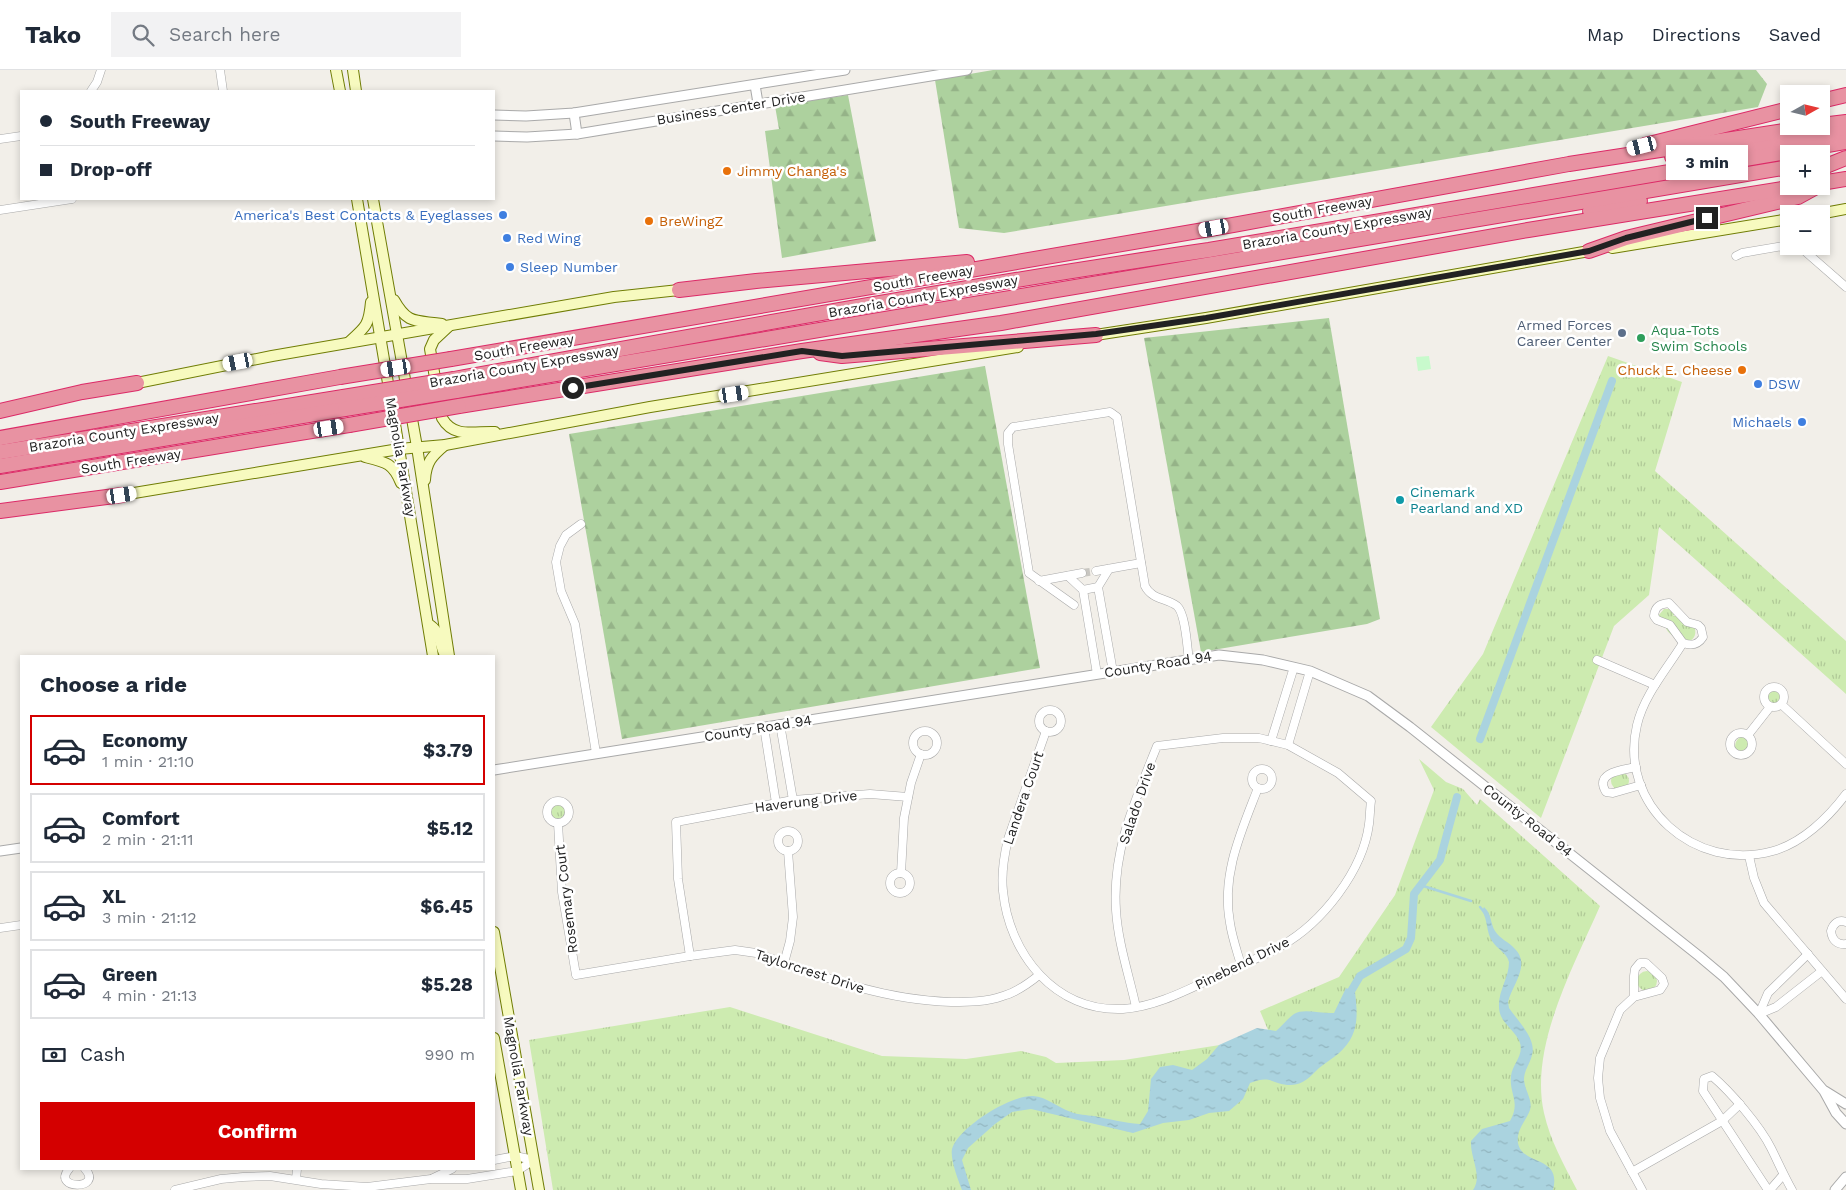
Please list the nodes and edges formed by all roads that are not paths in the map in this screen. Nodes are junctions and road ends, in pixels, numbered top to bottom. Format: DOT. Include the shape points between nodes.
graph roads {
  1 [pos="101,70"];
  2 [pos="220,70"];
  3 [pos="336,70"];
  4 [pos="353,70"];
  5 [pos="845,70"];
  6 [pos="967,70"];
  7 [pos="929,73"];
  8 [pos="755,85"];
  9 [pos="92,90"];
  10 [pos="223,90"];
  11 [pos="340,90"];
  12 [pos="356,90"];
  13 [pos="1846,94"];
  14 [pos="1830,98"];
  15 [pos="758,103"];
  16 [pos="1780,111"];
  17 [pos="574,113"];
  18 [pos="495,115"];
  19 [pos="1846,122"];
  20 [pos="1830,125"];
  21 [pos="1780,132"];
  22 [pos="1846,132"];
  23 [pos="577,134"];
  24 [pos="20,136"];
  25 [pos="495,136"];
  26 [pos="0,139"];
  27 [pos="1846,142"];
  28 [pos="1846,158"];
  29 [pos="1830,161"];
  30 [pos="1570,164"];
  31 [pos="1830,164"];
  32 [pos="1780,168"];
  33 [pos="1780,176"];
  34 [pos="1846,179"];
  35 [pos="1830,182"];
  36 [pos="1780,189"];
  37 [pos="1802,195"];
  38 [pos="65,200"];
  39 [pos="357,200"];
  40 [pos="373,200"];
  41 [pos="1846,209"];
  42 [pos="0,210"];
  43 [pos="1830,212"];
  44 [pos="1780,220"];
  45 [pos="1481,238"];
  46 [pos="1117,245"];
  47 [pos="1780,247"];
  48 [pos="1589,251"];
  49 [pos="1809,255"];
  50 [pos="1736,256"];
  51 [pos="1846,287"];
  52 [pos="372,289"];
  53 [pos="679,290"];
  54 [pos="390,292"];
  55 [pos="450,325"];
  56 [pos="1096,334"];
  57 [pos="398,335"];
  58 [pos="381,337"];
  59 [pos="348,343"];
  60 [pos="802,351"];
  61 [pos="137,383"];
  62 [pos="455,385"];
  63 [pos="344,403"];
  64 [pos="0,411"];
  65 [pos="510,433"];
  66 [pos="0,438"];
  67 [pos="445,445"];
  68 [pos="416,447"];
  69 [pos="399,450"];
  70 [pos="0,452"];
  71 [pos="360,456"];
  72 [pos="0,466"];
  73 [pos="0,482"];
  74 [pos="424,493"];
  75 [pos="122,495"];
  76 [pos="407,496"];
  77 [pos="0,511"];
  78 [pos="581,524"];
  79 [pos="1141,563"];
  80 [pos="1109,569"];
  81 [pos="1096,571"];
  82 [pos="1082,573"];
  83 [pos="1068,576"];
  84 [pos="1039,581"];
  85 [pos="1098,587"];
  86 [pos="1083,590"];
  87 [pos="1074,605"];
  88 [pos="428,624"];
  89 [pos="1683,643"];
  90 [pos="433,655"];
  91 [pos="445,655"];
  92 [pos="449,655"];
  93 [pos="1189,660"];
  94 [pos="1597,660"];
  95 [pos="1294,667"];
  96 [pos="1310,671"];
  97 [pos="1113,672"];
  98 [pos="1097,674"];
  99 [pos="1655,685"];
  100 [pos="1781,704"];
  101 [pos="1770,707"];
  102 [pos="780,724"];
  103 [pos="764,727"];
  104 [pos="1046,731"];
  105 [pos="1748,736"];
  106 [pos="1271,741"];
  107 [pos="1288,745"];
  108 [pos="596,753"];
  109 [pos="921,754"];
  110 [pos="1846,764"];
  111 [pos="1636,767"];
  112 [pos="495,770"];
  113 [pos="1641,785"];
  114 [pos="1258,788"];
  115 [pos="1846,794"];
  116 [pos="908,797"];
  117 [pos="793,800"];
  118 [pos="776,803"];
  119 [pos="558,823"];
  120 [pos="20,848"];
  121 [pos="0,851"];
  122 [pos="788,852"];
  123 [pos="1749,856"];
  124 [pos="901,873"];
  125 [pos="1846,922"];
  126 [pos="20,925"];
  127 [pos="0,928"];
  128 [pos="495,943"];
  129 [pos="1846,944"];
  130 [pos="1808,954"];
  131 [pos="690,956"];
  132 [pos="784,963"];
  133 [pos="497,965"];
  134 [pos="1241,965"];
  135 [pos="1822,971"];
  136 [pos="576,975"];
  137 [pos="1039,975"];
  138 [pos="1634,998"];
  139 [pos="1846,999"];
  140 [pos="1136,1007"];
  141 [pos="1760,1014"];
  142 [pos="495,1044"];
  143 [pos="1824,1091"];
  144 [pos="1740,1104"];
  145 [pos="1846,1104"];
  146 [pos="1722,1121"];
  147 [pos="1846,1124"];
  148 [pos="515,1156"];
  149 [pos="495,1160"];
  150 [pos="534,1160"];
  151 [pos="69,1170"];
  152 [pos="86,1170"];
  153 [pos="297,1170"];
  154 [pos="450,1170"];
  155 [pos="518,1171"];
  156 [pos="1632,1172"];
  157 [pos="1783,1175"];
  158 [pos="1846,1177"];
  159 [pos="296,1179"];
  160 [pos="431,1179"];
  161 [pos="175,1190"];
  162 [pos="521,1190"];
  163 [pos="539,1190"];
  164 [pos="1642,1190"];
  165 [pos="1769,1190"];
  166 [pos="1792,1190"];
  167 [pos="1835,1190"];
  1 -- 9 [label="street"];
  2 -- 10 [label="street"];
  3 -- 11 [label="main road"];
  4 -- 12 [label="main road"];
  5 -- 8 [label="street, Business Center Drive"];
  6 -- 7 [label="street, Business Center Drive"];
  7 -- 15 [label="street, Business Center Drive"];
  8 -- 15 [label="street"];
  8 -- 17 [label="street, Business Center Drive"];
  13 -- 14 [label="highway"];
  15 -- 23 [label="street, Business Center Drive"];
  16 -- 30 [label="highway"];
  17 -- 18 [label="street, Business Center Drive"];
  17 -- 23 [label="street"];
  19 -- 20 [label="highway"];
  21 -- 30 [label="highway, South Freeway"];
  22 -- 30 [label="highway" via="1694,156"];
  23 -- 25 [label="street, Business Center Drive"];
  24 -- 26 [label="street"];
  27 -- 62 [label="highway, Brazoria County Expressway" via="851,308"];
  28 -- 29 [label="highway"];
  28 -- 31 [label="highway"];
  30 -- 46 [label="highway, South Freeway"];
  32 -- 62 [label="highway, Brazoria County Expressway"];
  33 -- 45 [label="highway" via="1500,228"];
  34 -- 35 [label="highway"];
  36 -- 45 [label="highway, South Freeway"];
  37 -- 48 [label="highway" via="1626,238"];
  38 -- 42 [label="street"];
  39 -- 52 [label="main road, Magnolia Parkway"];
  40 -- 54 [label="main road, Magnolia Parkway"];
  41 -- 43 [label="main road"];
  44 -- 48 [label="main road"];
  45 -- 60 [label="highway, South Freeway" via="1001,323"];
  46 -- 53 [label="highway" via="918,268"];
  46 -- 66 [label="highway, South Freeway, bridge"];
  47 -- 50 [label="street"];
  48 -- 56 [label="main road"];
  49 -- 51 [label="street"];
  52 -- 58 [label="main road, Magnolia Parkway"];
  52 -- 59 [label="main road" via="366,327"];
  53 -- 55 [label="main road"];
  54 -- 55 [label="main road" via="408,318"];
  54 -- 57 [label="main road, Magnolia Parkway"];
  55 -- 57 [label="main road"];
  55 -- 65 [label="main road" via="434,340 430,349 442,418 453,430 465,433"];
  56 -- 60 [label="highway" via="842,356"];
  56 -- 65 [label="main road"];
  57 -- 58 [label="main road"];
  57 -- 68 [label="main road, Magnolia Parkway"];
  58 -- 59 [label="main road"];
  58 -- 69 [label="main road, Magnolia Parkway"];
  59 -- 61 [label="main road"];
  60 -- 73 [label="highway, South Freeway, bridge"];
  61 -- 64 [label="highway"];
  62 -- 63 [label="highway, Brazoria County Expressway, bridge"];
  63 -- 70 [label="highway, Brazoria County Expressway"];
  63 -- 72 [label="highway, Brazoria County Expressway"];
  65 -- 67 [label="main road"];
  67 -- 68 [label="main road"];
  67 -- 74 [label="main road" via="432,456 426,468"];
  68 -- 69 [label="main road"];
  68 -- 74 [label="main road, Magnolia Parkway"];
  69 -- 71 [label="main road"];
  69 -- 76 [label="main road, Magnolia Parkway"];
  71 -- 75 [label="main road"];
  71 -- 76 [label="main road" via="391,465"];
  74 -- 92 [label="main road, Magnolia Parkway"];
  75 -- 77 [label="highway"];
  76 -- 88 [label="main road, Magnolia Parkway"];
  78 -- 108 [label="street" via="566,535 556,562 561,591 575,624"];
  79 -- 80 [label="street"];
  79 -- 84 [label="street" via="1117,417 1110,412 1013,427 1008,433 1008,444 1029,573"];
  79 -- 93 [label="street" via="1148,593 1178,606 1182,614"];
  80 -- 81 [label="street"];
  80 -- 85 [label="street"];
  82 -- 83 [label="street"];
  83 -- 84 [label="street"];
  83 -- 86 [label="street"];
  84 -- 87 [label="street"];
  85 -- 86 [label="street"];
  85 -- 97 [label="street"];
  86 -- 98 [label="street"];
  88 -- 90 [label="main road, Magnolia Parkway"];
  88 -- 91 [label="main road" via="438,632"];
  89 -- 89 [label="street" via="1670,625 1654,616 1659,605 1669,603 1687,622 1701,628 1703,637 1700,642 1693,645"];
  89 -- 99 [label="street"];
  93 -- 95 [label="street, County Road 94" via="1219,655"];
  93 -- 97 [label="street, County Road 94"];
  94 -- 99 [label="street"];
  95 -- 96 [label="street, County Road 94"];
  95 -- 106 [label="street"];
  96 -- 107 [label="street"];
  96 -- 141 [label="street, County Road 94" via="1368,696 1410,727 1699,956"];
  97 -- 98 [label="street, County Road 94"];
  98 -- 102 [label="street, County Road 94"];
  99 -- 111 [label="street" via="1637,726 1634,741"];
  100 -- 101 [label="street"];
  100 -- 101 [label="street" via="1783,693 1773,687 1766,691 1764,698"];
  100 -- 110 [label="street"];
  101 -- 105 [label="street"];
  102 -- 103 [label="street, County Road 94"];
  102 -- 117 [label="street"];
  103 -- 108 [label="street, County Road 94"];
  103 -- 118 [label="street"];
  104 -- 137 [label="street, Landera Court" via="1008,839 1002,872 1010,925 1025,957"];
  106 -- 107 [label="street"];
  106 -- 140 [label="street, Salado Drive" via="1223,738 1157,746 1131,811 1117,868 1116,910"];
  107 -- 134 [label="street, Pinebend Drive" via="1338,773 1371,801 1369,825 1358,859 1328,907 1295,937"];
  108 -- 112 [label="street, County Road 94"];
  109 -- 116 [label="street"];
  111 -- 113 [label="street"];
  111 -- 113 [label="street" via="1608,774 1603,787 1606,792 1613,793"];
  113 -- 123 [label="street" via="1654,810 1681,838 1708,851"];
  114 -- 134 [label="street" via="1235,848 1228,884 1230,923"];
  115 -- 123 [label="street" via="1801,838 1774,851"];
  116 -- 117 [label="street, Haverung Drive" via="870,794"];
  116 -- 124 [label="street"];
  117 -- 118 [label="street, Haverung Drive"];
  118 -- 131 [label="street, Haverung Drive" via="676,822 678,880"];
  119 -- 136 [label="street, Rosemary Court" via="562,892"];
  120 -- 121 [label="street"];
  122 -- 132 [label="street" via="793,917"];
  123 -- 130 [label="street" via="1764,903"];
  125 -- 129 [label="street" via="1839,921 1831,931 1833,940"];
  126 -- 127 [label="street"];
  128 -- 133 [label="main road, Magnolia Parkway"];
  130 -- 135 [label="street"];
  130 -- 141 [label="street" via="1768,993"];
  131 -- 132 [label="street, Taylorcrest Drive" via="743,950"];
  131 -- 136 [label="street, Taylorcrest Drive"];
  132 -- 137 [label="street, Taylorcrest Drive" via="867,990 943,1002 990,1000 1005,996 1023,988"];
  133 -- 150 [label="main road, Magnolia Parkway"];
  134 -- 140 [label="street, Pinebend Drive"];
  135 -- 139 [label="street"];
  135 -- 141 [label="street" via="1776,1007"];
  137 -- 140 [label="street, Pinebend Drive" via="1058,991 1079,1002 1107,1008"];
  138 -- 138 [label="street" via="1660,990 1664,984 1646,963 1640,963 1636,969"];
  138 -- 156 [label="street" via="1620,1010 1600,1058 1598,1078 1610,1132"];
  141 -- 143 [label="street, County Road 94"];
  142 -- 148 [label="main road, Magnolia Parkway"];
  143 -- 145 [label="street, County Road 94"];
  143 -- 147 [label="street, County Road 94"];
  144 -- 146 [label="street"];
  144 -- 146 [label="street" via="1712,1076 1704,1079 1703,1091"];
  144 -- 157 [label="street" via="1770,1147"];
  146 -- 156 [label="street"];
  146 -- 165 [label="street"];
  148 -- 149 [label="street"];
  148 -- 150 [label="street"];
  148 -- 155 [label="main road, Magnolia Parkway"];
  150 -- 155 [label="street"];
  150 -- 163 [label="main road, Magnolia Parkway"];
  151 -- 152 [label="street" via="66,1180 71,1187 78,1189 87,1183 89,1176"];
  153 -- 159 [label="street"];
  154 -- 160 [label="street"];
  155 -- 160 [label="street" via="467,1179"];
  155 -- 162 [label="main road, Magnolia Parkway"];
  156 -- 164 [label="street"];
  157 -- 165 [label="street"];
  157 -- 166 [label="street"];
  158 -- 167 [label="street"];
  159 -- 160 [label="street" via="367,1187"];
  159 -- 161 [label="street" via="270,1176 221,1179"];
}
